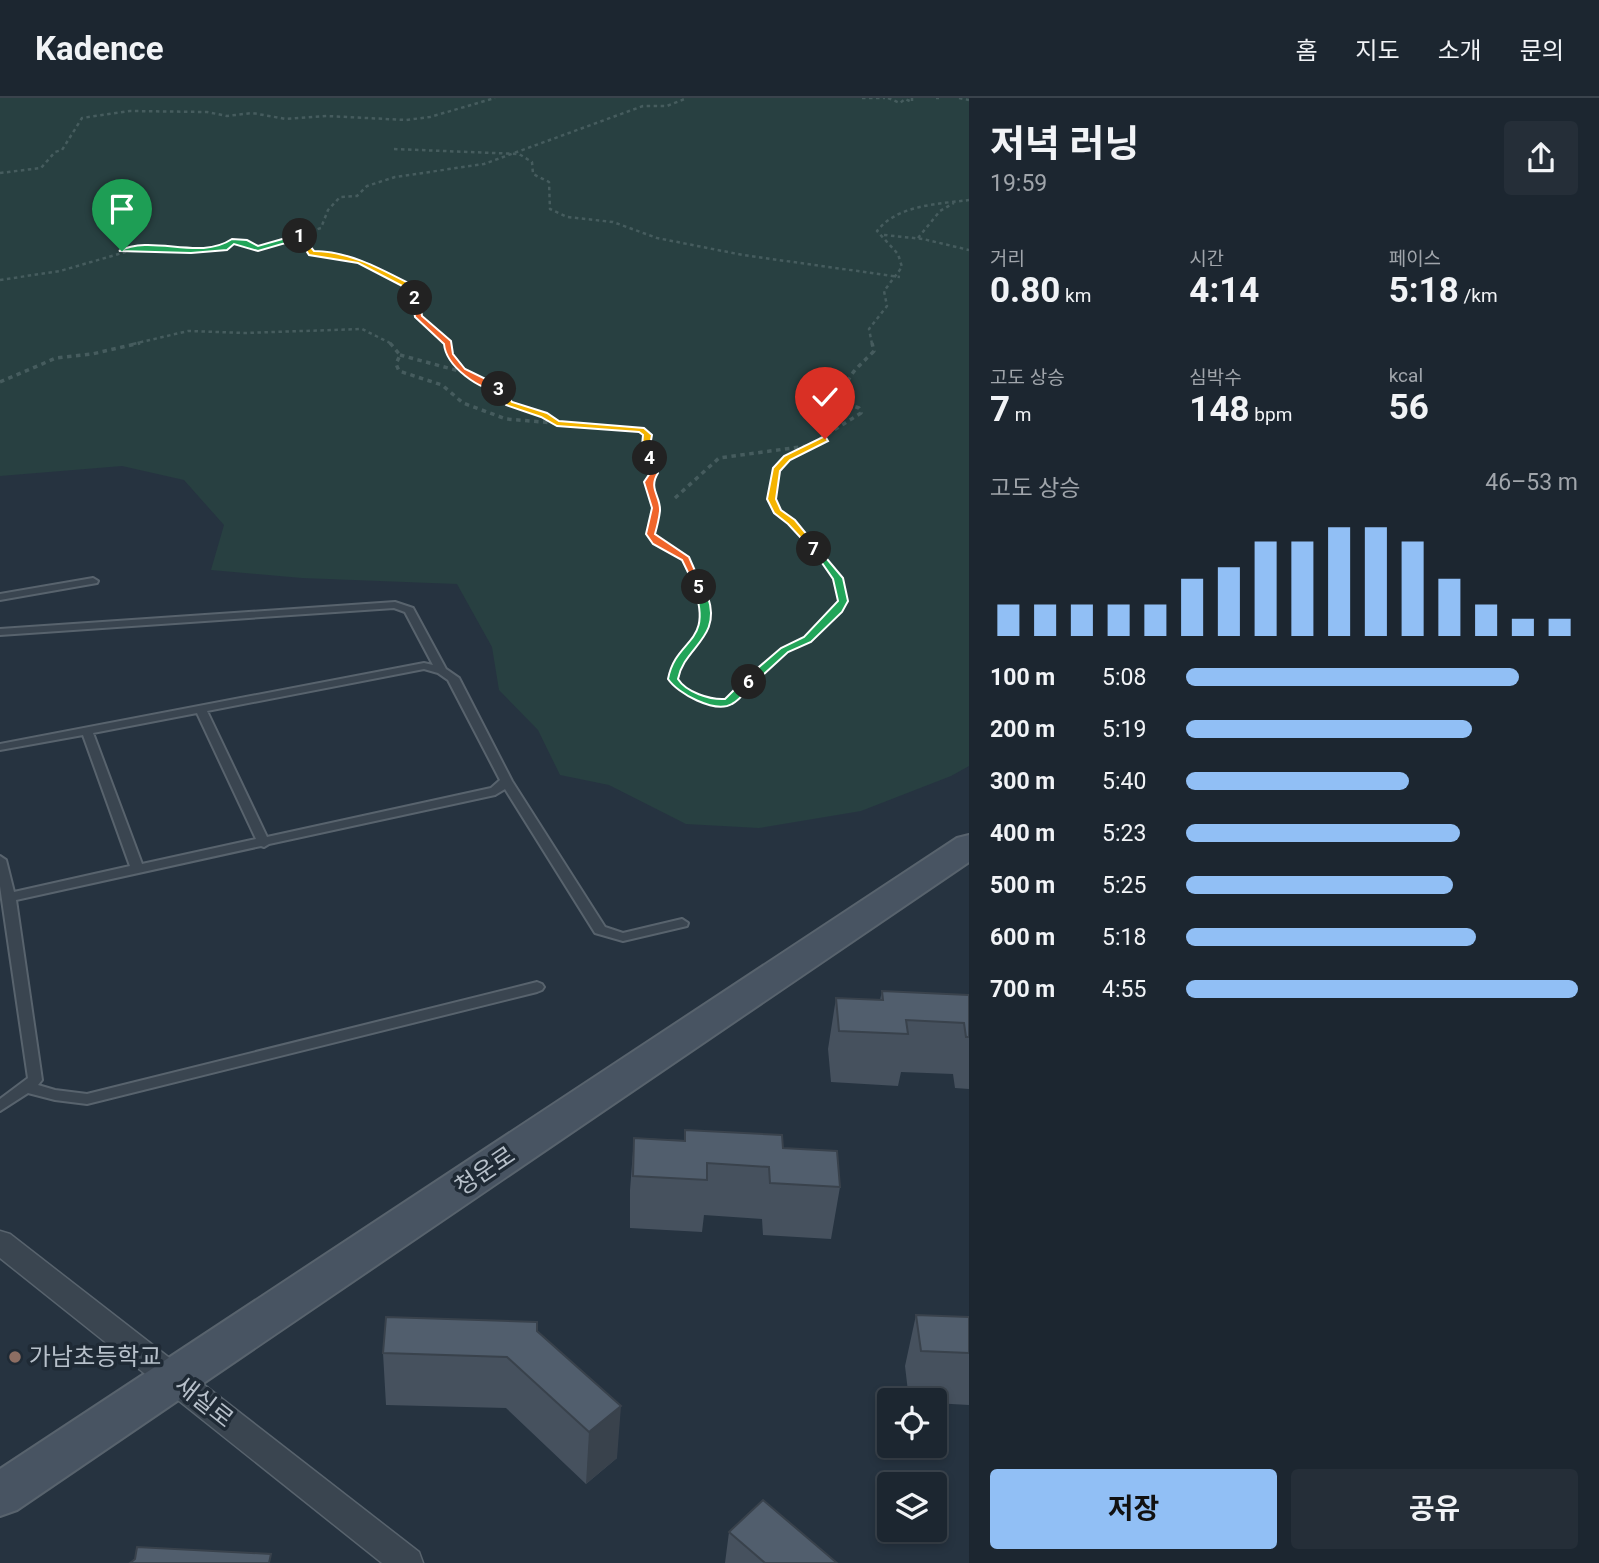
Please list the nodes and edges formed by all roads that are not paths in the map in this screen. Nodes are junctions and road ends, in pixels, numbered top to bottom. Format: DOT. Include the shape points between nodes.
graph roads {
  1 [pos="93,581"];
  2 [pos="0,597"];
  3 [pos="0,632"];
  4 [pos="442,671"];
  5 [pos="201,710"];
  6 [pos="87,731"];
  7 [pos="0,747"];
  8 [pos="506,781"];
  9 [pos="264,843"];
  10 [pos="969,846"];
  11 [pos="0,860"];
  12 [pos="138,870"];
  13 [pos="9,897"];
  14 [pos="682,923"];
  15 [pos="6,935"];
  16 [pos="537,986"];
  17 [pos="26,1087"];
  18 [pos="0,1106"];
  19 [pos="0,1242"];
  20 [pos="176,1379"];
  21 [pos="0,1494"];
  22 [pos="407,1563"];
  1 -- 2 [label="lane"];
  3 -- 4 [label="lane" via="395,605 409,610"];
  4 -- 5 [label="lane" via="424,666"];
  4 -- 8 [label="lane" via="453,678"];
  5 -- 6 [label="lane"];
  5 -- 9 [label="lane"];
  6 -- 7 [label="lane"];
  6 -- 12 [label="lane"];
  8 -- 9 [label="lane" via="495,791"];
  8 -- 14 [label="lane" via="600,930 623,937"];
  9 -- 12 [label="lane"];
  10 -- 20 [label="street, 청운로"];
  11 -- 13 [label="lane"];
  12 -- 13 [label="lane"];
  13 -- 15 [label="lane"];
  15 -- 17 [label="lane" via="35,1080"];
  16 -- 17 [label="lane" via="87,1098 55,1096"];
  17 -- 18 [label="lane"];
  19 -- 20 [label="street, 새실로"];
  20 -- 21 [label="street, 청운로"];
  20 -- 22 [label="street, 새실로"];
}
